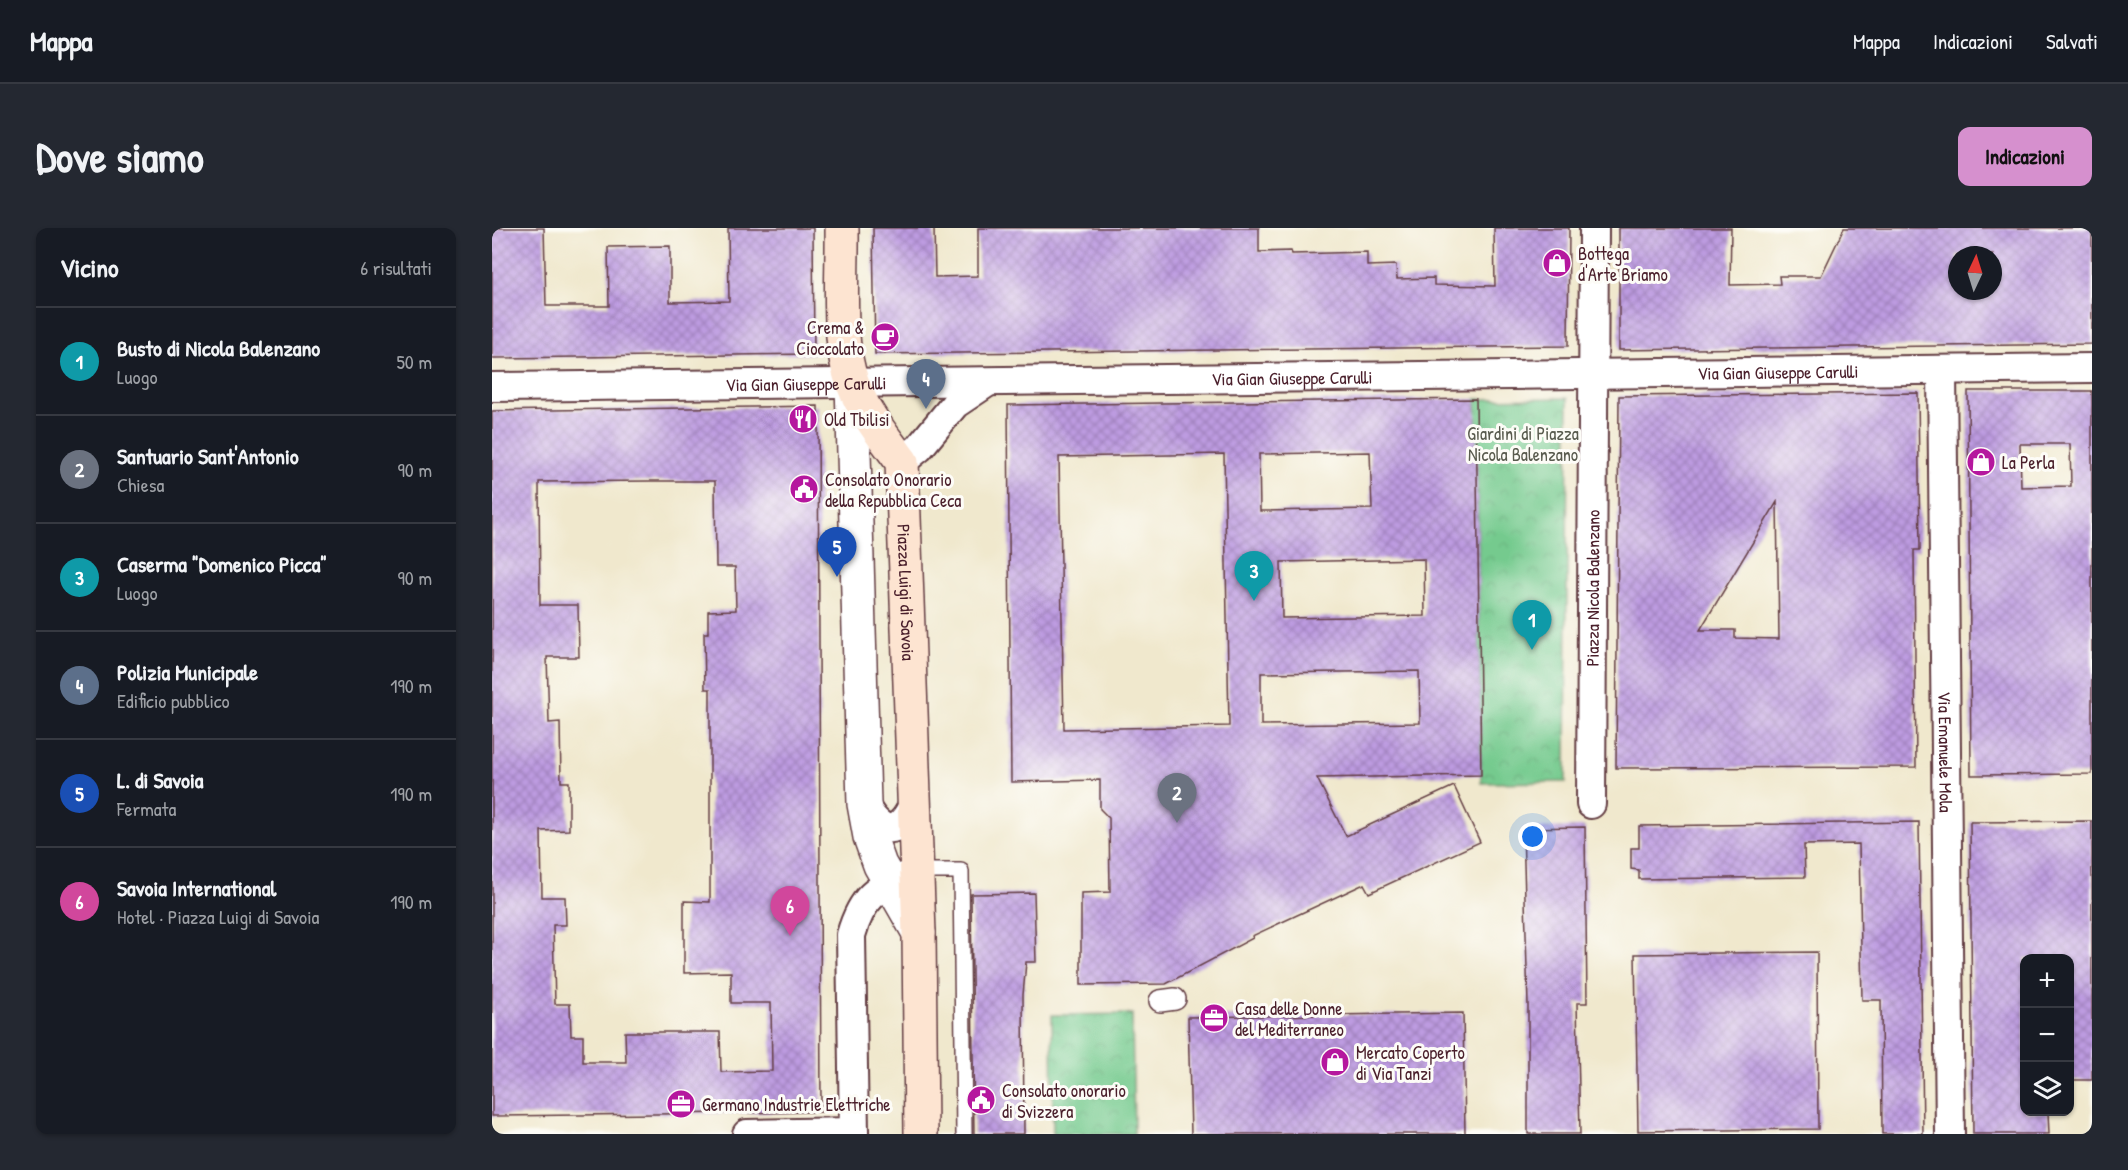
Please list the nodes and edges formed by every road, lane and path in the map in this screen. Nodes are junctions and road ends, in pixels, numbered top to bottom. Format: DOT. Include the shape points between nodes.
graph roads {
  1 [pos="842,228"];
  2 [pos="1594,228"];
  3 [pos="2092,368"];
  4 [pos="1942,371"];
  5 [pos="1594,374"];
  6 [pos="852,382"];
  7 [pos="987,382"];
  8 [pos="492,387"];
  9 [pos="902,462"];
  10 [pos="864,804"];
  11 [pos="1592,804"];
  12 [pos="913,805"];
  13 [pos="903,877"];
  14 [pos="854,1133"];
  15 [pos="747,1134"];
  16 [pos="921,1134"];
  17 [pos="964,1134"];
  18 [pos="1950,1134"];
  1 -- 6 [label="main road" via="843,337"];
  2 -- 5 [label="street, Piazza Nicola Balenzano"];
  3 -- 4 [label="street, Via Gian Giuseppe Carulli"];
  4 -- 5 [label="street, Via Gian Giuseppe Carulli"];
  4 -- 18 [label="street, Via Emanuele Mola"];
  5 -- 7 [label="street, Via Gian Giuseppe Carulli"];
  5 -- 11 [label="street, Piazza Nicola Balenzano"];
  6 -- 7 [label="street, Via Gian Giuseppe Carulli"];
  6 -- 8 [label="street, Via Gian Giuseppe Carulli"];
  6 -- 9 [label="main road" via="869,417"];
  6 -- 10 [label="street, Piazza Luigi di Savoia"];
  7 -- 9 [label="street" via="955,404 919,448"];
  9 -- 12 [label="main road, Piazza Luigi di Savoia"];
  10 -- 12 [label="street" via="872,820 883,828 899,827"];
  10 -- 13 [label="street, Piazza Luigi di Savoia" via="880,865"];
  12 -- 13 [label="main road, Piazza Luigi di Savoia"];
  13 -- 14 [label="street" via="870,896 857,914 851,934"];
  13 -- 16 [label="main road, Piazza Luigi di Savoia" via="919,933"];
  13 -- 17 [label="lane" via="961,871"];
  14 -- 15 [label="street"];
}
